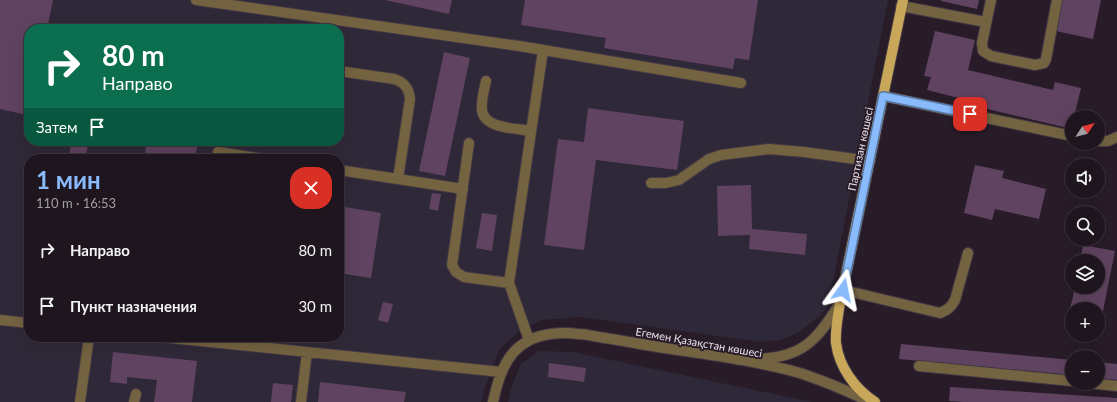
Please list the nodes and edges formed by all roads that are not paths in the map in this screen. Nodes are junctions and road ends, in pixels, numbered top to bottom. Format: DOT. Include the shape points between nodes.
graph roads {
  1 [pos="196,0"];
  2 [pos="991,0"];
  3 [pos="1057,0"];
  4 [pos="902,3"];
  5 [pos="986,22"];
  6 [pos="543,50"];
  7 [pos="344,72"];
  8 [pos="486,81"];
  9 [pos="741,83"];
  10 [pos="883,96"];
  11 [pos="531,131"];
  12 [pos="1065,135"];
  13 [pos="1117,137"];
  14 [pos="1105,141"];
  15 [pos="469,143"];
  16 [pos="218,152"];
  17 [pos="231,154"];
  18 [pos="870,161"];
  19 [pos="344,171"];
  20 [pos="398,179"];
  21 [pos="651,183"];
  22 [pos="463,188"];
  23 [pos="968,253"];
  24 [pos="508,283"];
  25 [pos="843,290"];
  26 [pos="840,303"];
  27 [pos="0,320"];
  28 [pos="24,322"];
  29 [pos="529,340"];
  30 [pos="88,342"];
  31 [pos="209,342"];
  32 [pos="307,352"];
  33 [pos="732,359"];
  34 [pos="919,366"];
  35 [pos="501,372"];
  36 [pos="1065,380"];
  37 [pos="1105,385"];
  38 [pos="1117,386"];
  39 [pos="80,402"];
  40 [pos="301,402"];
  41 [pos="493,402"];
  42 [pos="870,402"];
  43 [pos="875,402"];
  1 -- 6 [label="street"];
  2 -- 5 [label="street"];
  3 -- 5 [label="street" via="1047,54 1044,63 1039,65 986,54 982,42"];
  4 -- 5 [label="street"];
  4 -- 10 [label="main road, Партизан көшесі"];
  6 -- 9 [label="street"];
  6 -- 11 [label="street"];
  7 -- 20 [label="street" via="394,79 405,85 409,91"];
  8 -- 11 [label="street" via="482,109 488,121 493,125"];
  10 -- 12 [label="street"];
  10 -- 18 [label="main road, Партизан көшесі"];
  11 -- 24 [label="street"];
  13 -- 14 [label="street"];
  15 -- 22 [label="street"];
  16 -- 17 [label="street"];
  18 -- 21 [label="street" via="769,149 722,155 709,159 679,180 666,184"];
  18 -- 25 [label="main road, Партизан көшесі"];
  19 -- 20 [label="street"];
  20 -- 22 [label="street"];
  22 -- 24 [label="street" via="452,266 464,277"];
  23 -- 25 [label="street" via="955,300 952,306 940,313"];
  24 -- 29 [label="street"];
  25 -- 26 [label="main road, Партизан көшесі"];
  26 -- 33 [label="street" via="828,323 800,350 762,359"];
  26 -- 43 [label="main road, Партизан көшесі" via="836,344 843,366 852,381"];
  27 -- 28 [label="street"];
  29 -- 33 [label="street, Егемен Қазақстан көшесі" via="552,334 578,334"];
  29 -- 35 [label="street, Егемен Қазақстан көшесі" via="508,359"];
  30 -- 39 [label="street"];
  31 -- 32 [label="street"];
  32 -- 35 [label="street"];
  32 -- 40 [label="street"];
  33 -- 42 [label="street, Егемен Қазақстан көшесі" via="801,374 831,384"];
  34 -- 36 [label="street"];
  35 -- 41 [label="street, Егемен Қазақстан көшесі"];
  37 -- 38 [label="street"];
}
